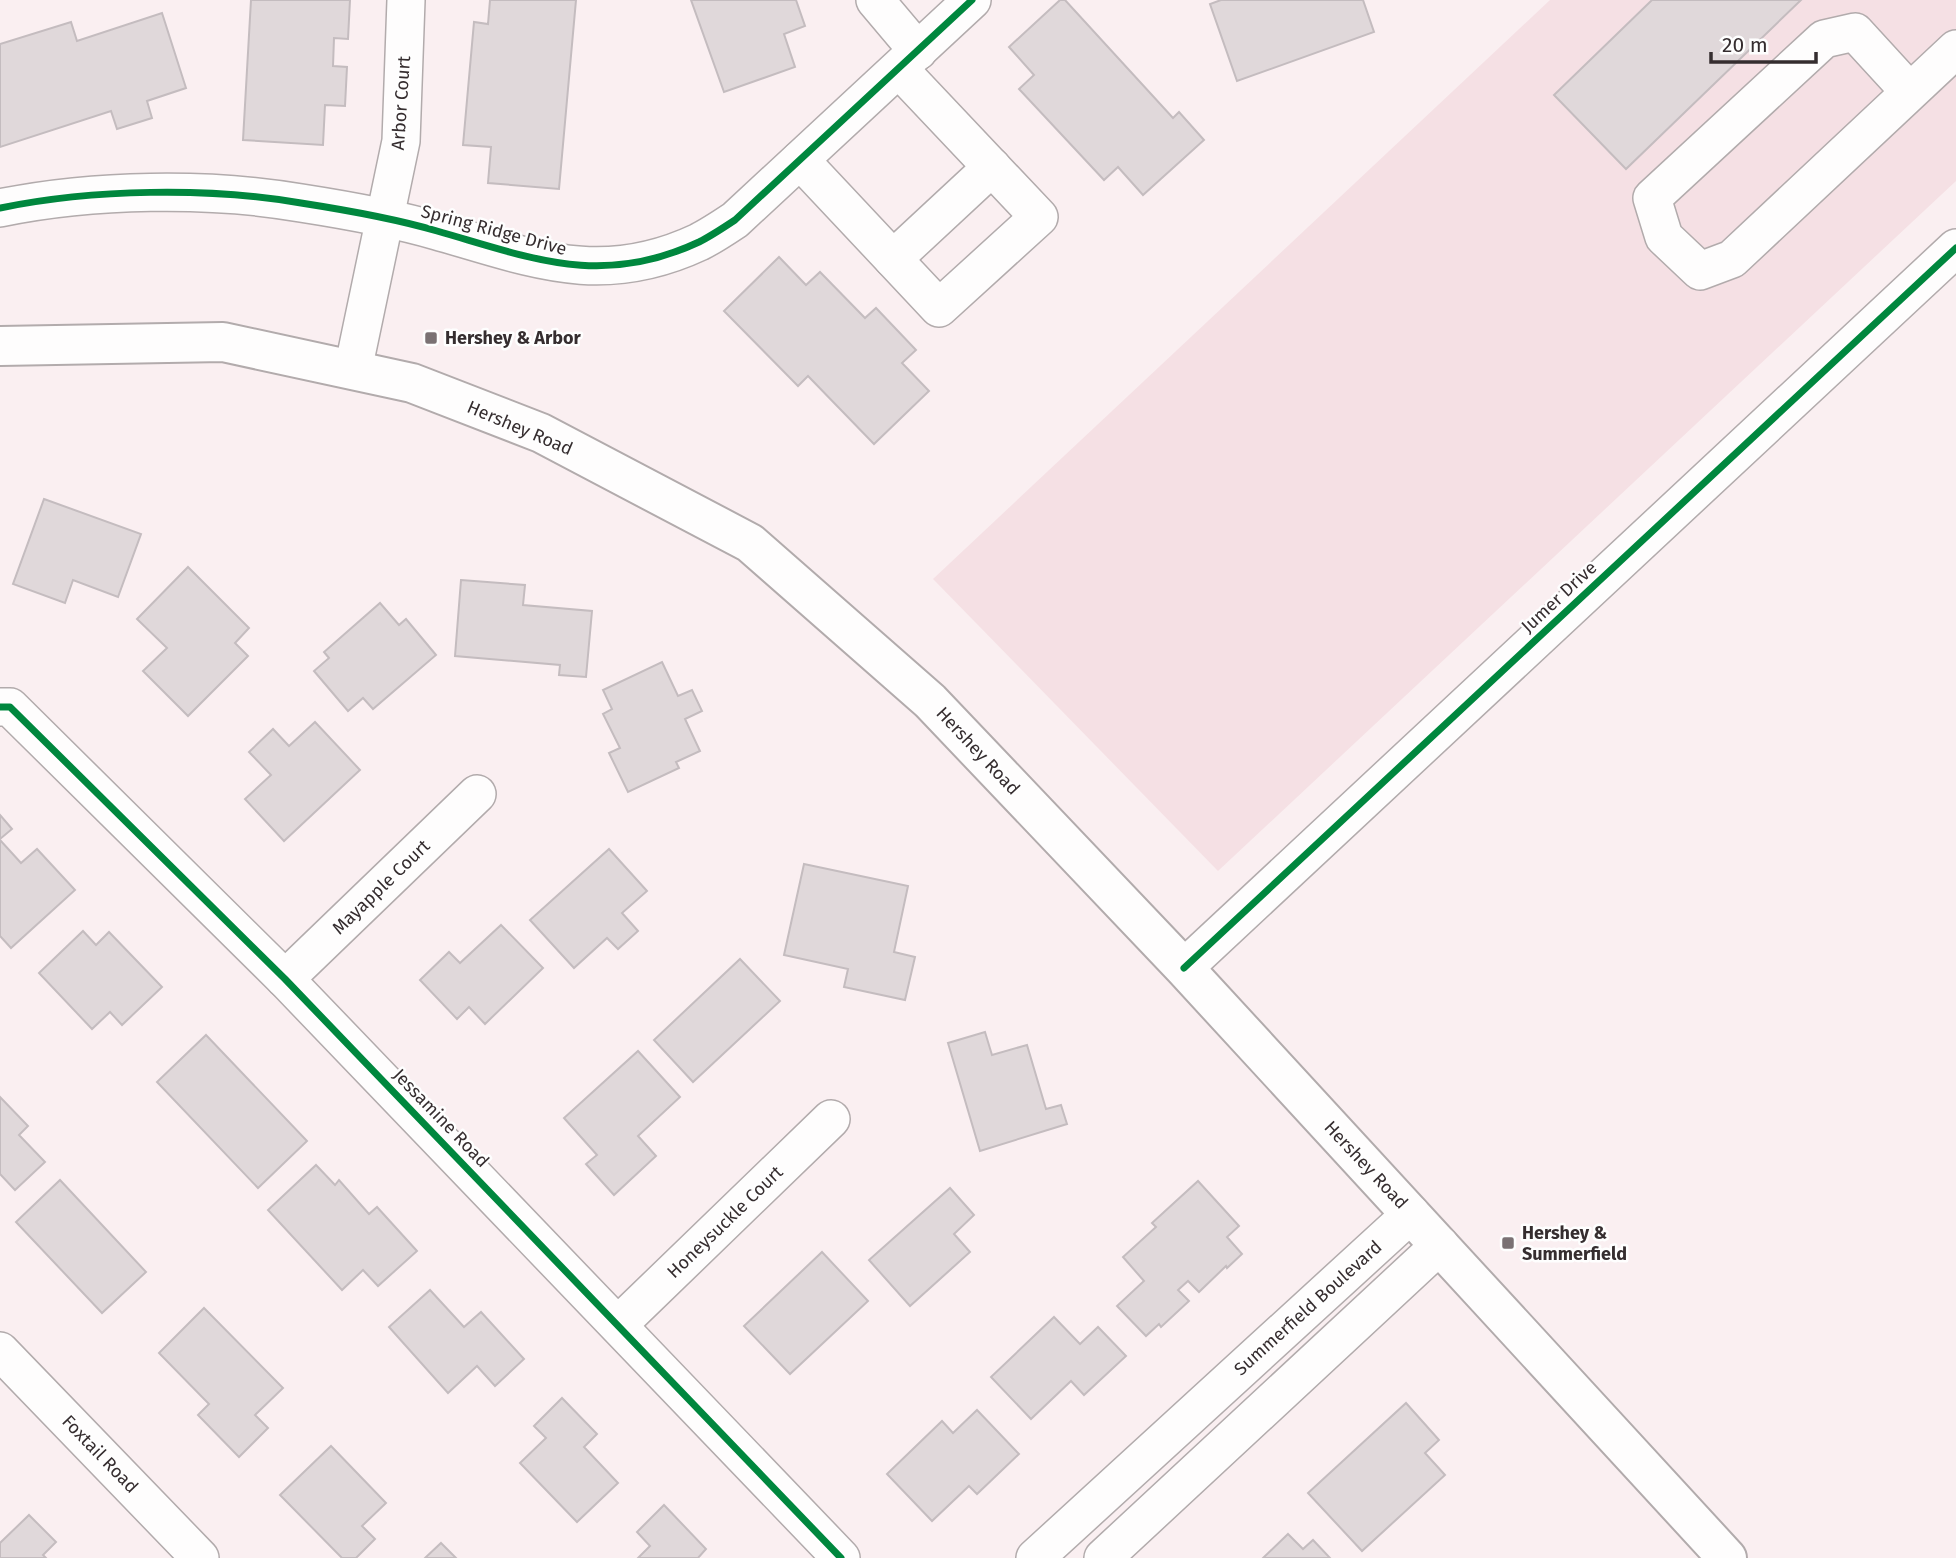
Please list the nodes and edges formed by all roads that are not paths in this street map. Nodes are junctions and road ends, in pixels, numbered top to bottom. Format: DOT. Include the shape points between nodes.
graph roads {
  1 [pos="406,0"];
  2 [pos="875,0"];
  3 [pos="972,0"];
  4 [pos="1956,49"];
  5 [pos="908,60"];
  6 [pos="1910,92"];
  7 [pos="800,160"];
  8 [pos="992,167"];
  9 [pos="0,208"];
  10 [pos="386,218"];
  11 [pos="1956,248"];
  12 [pos="893,259"];
  13 [pos="0,346"];
  14 [pos="354,370"];
  15 [pos="5,707"];
  16 [pos="477,794"];
  17 [pos="1184,968"];
  18 [pos="285,979"];
  19 [pos="831,1119"];
  20 [pos="1411,1214"];
  21 [pos="1440,1245"];
  22 [pos="618,1325"];
  23 [pos="0,1351"];
  24 [pos="1204,1403"];
  25 [pos="1236,1435"];
  26 [pos="200,1558"];
  27 [pos="841,1558"];
  28 [pos="1035,1558"];
  29 [pos="1104,1558"];
  30 [pos="1727,1558"];
  1 -- 10 [label="street, Arbor Court" via="401,141"];
  2 -- 5 [label="street"];
  3 -- 5 [label="street, Spring Ridge Drive"];
  4 -- 6 [label="street"];
  5 -- 7 [label="street, Spring Ridge Drive"];
  5 -- 8 [label="street"];
  6 -- 6 [label="street" via="1732,259 1700,271 1664,237 1652,198 1824,39 1855,33"];
  7 -- 10 [label="street, Spring Ridge Drive" via="735,220 700,242 661,257 617,266 571,266 527,258"];
  7 -- 12 [label="street"];
  8 -- 12 [label="street"];
  8 -- 12 [label="street" via="1039,216 1029,226 939,308"];
  9 -- 10 [label="street, Spring Ridge Drive" via="110,194 206,194 299,202"];
  10 -- 14 [label="street, Arbor Court"];
  11 -- 17 [label="street, Jumer Drive"];
  13 -- 14 [label="main road, Hershey Road" via="223,342"];
  14 -- 17 [label="main road, Hershey Road" via="412,383 541,433 750,543 930,701"];
  15 -- 18 [label="street, Jessamine Road"];
  16 -- 18 [label="street, Mayapple Court"];
  17 -- 20 [label="main road, Hershey Road"];
  18 -- 22 [label="street, Jessamine Road"];
  19 -- 22 [label="street, Honeysuckle Court"];
  20 -- 21 [label="main road, Hershey Road"];
  20 -- 24 [label="street, Summerfield Boulevard"];
  21 -- 25 [label="street"];
  21 -- 30 [label="main road, Hershey Road"];
  22 -- 27 [label="street, Jessamine Road"];
  23 -- 26 [label="street, Foxtail Road"];
  24 -- 25 [label="street"];
  24 -- 28 [label="street, Summerfield Boulevard"];
  25 -- 29 [label="street"];
}
